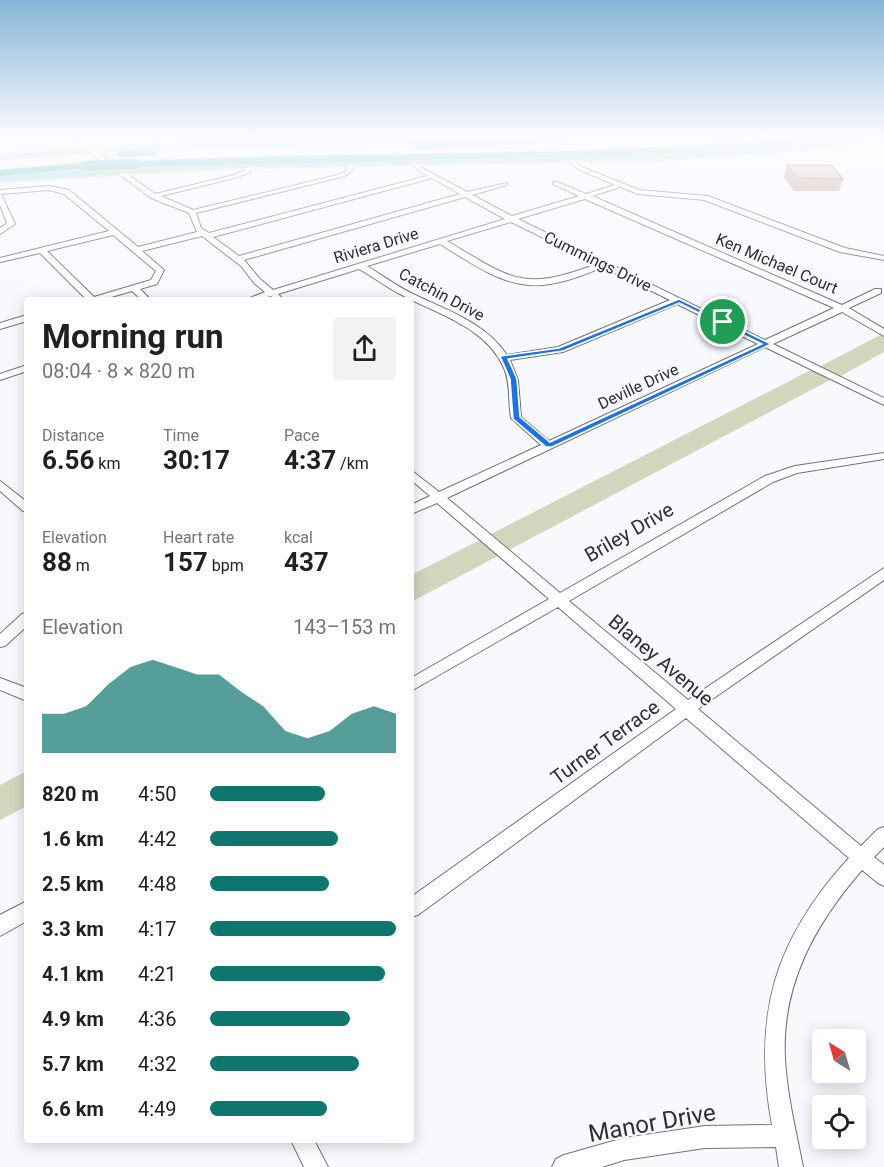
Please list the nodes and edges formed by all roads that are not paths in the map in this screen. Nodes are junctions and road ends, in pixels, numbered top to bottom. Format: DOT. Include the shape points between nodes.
graph roads {
  1 [pos="21,191"];
  2 [pos="63,191"];
  3 [pos="148,191"];
  4 [pos="173,191"];
  5 [pos="276,191"];
  6 [pos="373,191"];
  7 [pos="461,191"];
  8 [pos="479,191"];
  9 [pos="575,191"];
  10 [pos="600,191"];
  11 [pos="639,191"];
  12 [pos="0,194"];
  13 [pos="467,195"];
  14 [pos="154,196"];
  15 [pos="585,196"];
  16 [pos="192,212"];
  17 [pos="513,219"];
  18 [pos="0,231"];
  19 [pos="115,232"];
  20 [pos="206,234"];
  21 [pos="441,241"];
  22 [pos="42,250"];
  23 [pos="137,250"];
  24 [pos="884,258"];
  25 [pos="237,259"];
  26 [pos="0,260"];
  27 [pos="605,264"];
  28 [pos="361,266"];
  29 [pos="134,288"];
  30 [pos="878,291"];
  31 [pos="271,293"];
  32 [pos="89,297"];
  33 [pos="102,297"];
  34 [pos="144,297"];
  35 [pos="258,297"];
  36 [pos="277,297"];
  37 [pos="413,297"];
  38 [pos="414,297"];
  39 [pos="679,300"];
  40 [pos="842,308"];
  41 [pos="0,311"];
  42 [pos="24,319"];
  43 [pos="5,324"];
  44 [pos="884,333"];
  45 [pos="767,344"];
  46 [pos="503,358"];
  47 [pos="24,369"];
  48 [pos="0,377"];
  49 [pos="884,402"];
  50 [pos="549,446"];
  51 [pos="884,456"];
  52 [pos="414,477"];
  53 [pos="0,485"];
  54 [pos="438,497"];
  55 [pos="24,505"];
  56 [pos="414,509"];
  57 [pos="884,573"];
  58 [pos="558,600"];
  59 [pos="24,621"];
  60 [pos="0,642"];
  61 [pos="414,683"];
  62 [pos="0,684"];
  63 [pos="24,694"];
  64 [pos="687,709"];
  65 [pos="884,835"];
  66 [pos="861,857"];
  67 [pos="884,877"];
  68 [pos="414,906"];
  69 [pos="24,912"];
  70 [pos="0,926"];
  71 [pos="785,1136"];
  72 [pos="304,1143"];
  73 [pos="316,1167"];
  74 [pos="564,1167"];
  75 [pos="791,1167"];
  1 -- 12 [label="street"];
  2 -- 19 [label="street"];
  3 -- 14 [label="street"];
  4 -- 14 [label="street"];
  5 -- 16 [label="street"];
  6 -- 20 [label="street"];
  7 -- 13 [label="street, Cummings Drive"];
  8 -- 13 [label="street"];
  9 -- 15 [label="street, Ken Michael Court"];
  10 -- 15 [label="street, Riviera Drive"];
  11 -- 24 [label="street" via="709,199 843,250"];
  12 -- 18 [label="street" via="11,224"];
  13 -- 17 [label="street, Cummings Drive"];
  13 -- 25 [label="street"];
  14 -- 16 [label="street"];
  15 -- 17 [label="street, Riviera Drive"];
  15 -- 40 [label="street, Ken Michael Court"];
  16 -- 20 [label="street" via="198,229"];
  17 -- 21 [label="street, Riviera Drive"];
  17 -- 27 [label="street, Cummings Drive"];
  19 -- 22 [label="street"];
  19 -- 23 [label="street"];
  20 -- 23 [label="street"];
  20 -- 25 [label="street"];
  21 -- 27 [label="street" via="506,278 530,283 550,282"];
  21 -- 28 [label="street, Riviera Drive"];
  22 -- 26 [label="street"];
  22 -- 32 [label="street"];
  23 -- 29 [label="street" via="160,270 154,282"];
  25 -- 31 [label="street"];
  27 -- 39 [label="street, Cummings Drive"];
  28 -- 31 [label="street, Riviera Drive"];
  28 -- 37 [label="street, Catchin Drive"];
  29 -- 33 [label="street"];
  29 -- 34 [label="street"];
  30 -- 40 [label="street, Deville Drive"];
  31 -- 35 [label="street, Riviera Drive"];
  31 -- 36 [label="street"];
  38 -- 46 [label="street, Catchin Drive" via="483,333"];
  39 -- 45 [label="street, Cummings Drive"];
  39 -- 46 [label="street" via="560,350"];
  40 -- 44 [label="street, Ken Michael Court"];
  40 -- 45 [label="street, Deville Drive"];
  41 -- 43 [label="street"];
  42 -- 43 [label="street"];
  45 -- 49 [label="street, Cummings Drive"];
  45 -- 50 [label="street, Deville Drive"];
  46 -- 50 [label="street, Catchin Drive" via="513,379 516,418"];
  47 -- 48 [label="street"];
  50 -- 54 [label="street, Deville Drive"];
  51 -- 58 [label="street, Briley Drive" via="781,474"];
  52 -- 54 [label="street, Blaney Avenue"];
  53 -- 55 [label="street"];
  54 -- 56 [label="street, Deville Drive"];
  54 -- 58 [label="street, Blaney Avenue"];
  57 -- 64 [label="street, Turner Terrace"];
  58 -- 61 [label="street, Briley Drive"];
  58 -- 64 [label="street, Blaney Avenue"];
  59 -- 60 [label="street"];
  62 -- 63 [label="street"];
  64 -- 66 [label="street, Blaney Avenue"];
  64 -- 68 [label="street, Turner Terrace"];
  65 -- 66 [label="street"];
  66 -- 67 [label="street, Blaney Avenue"];
  66 -- 71 [label="street" via="821,903 801,938 779,994 774,1045"];
  69 -- 70 [label="street"];
  71 -- 74 [label="street, Manor Drive" via="705,1137 624,1149"];
  71 -- 75 [label="street"];
  72 -- 73 [label="street"];
}
